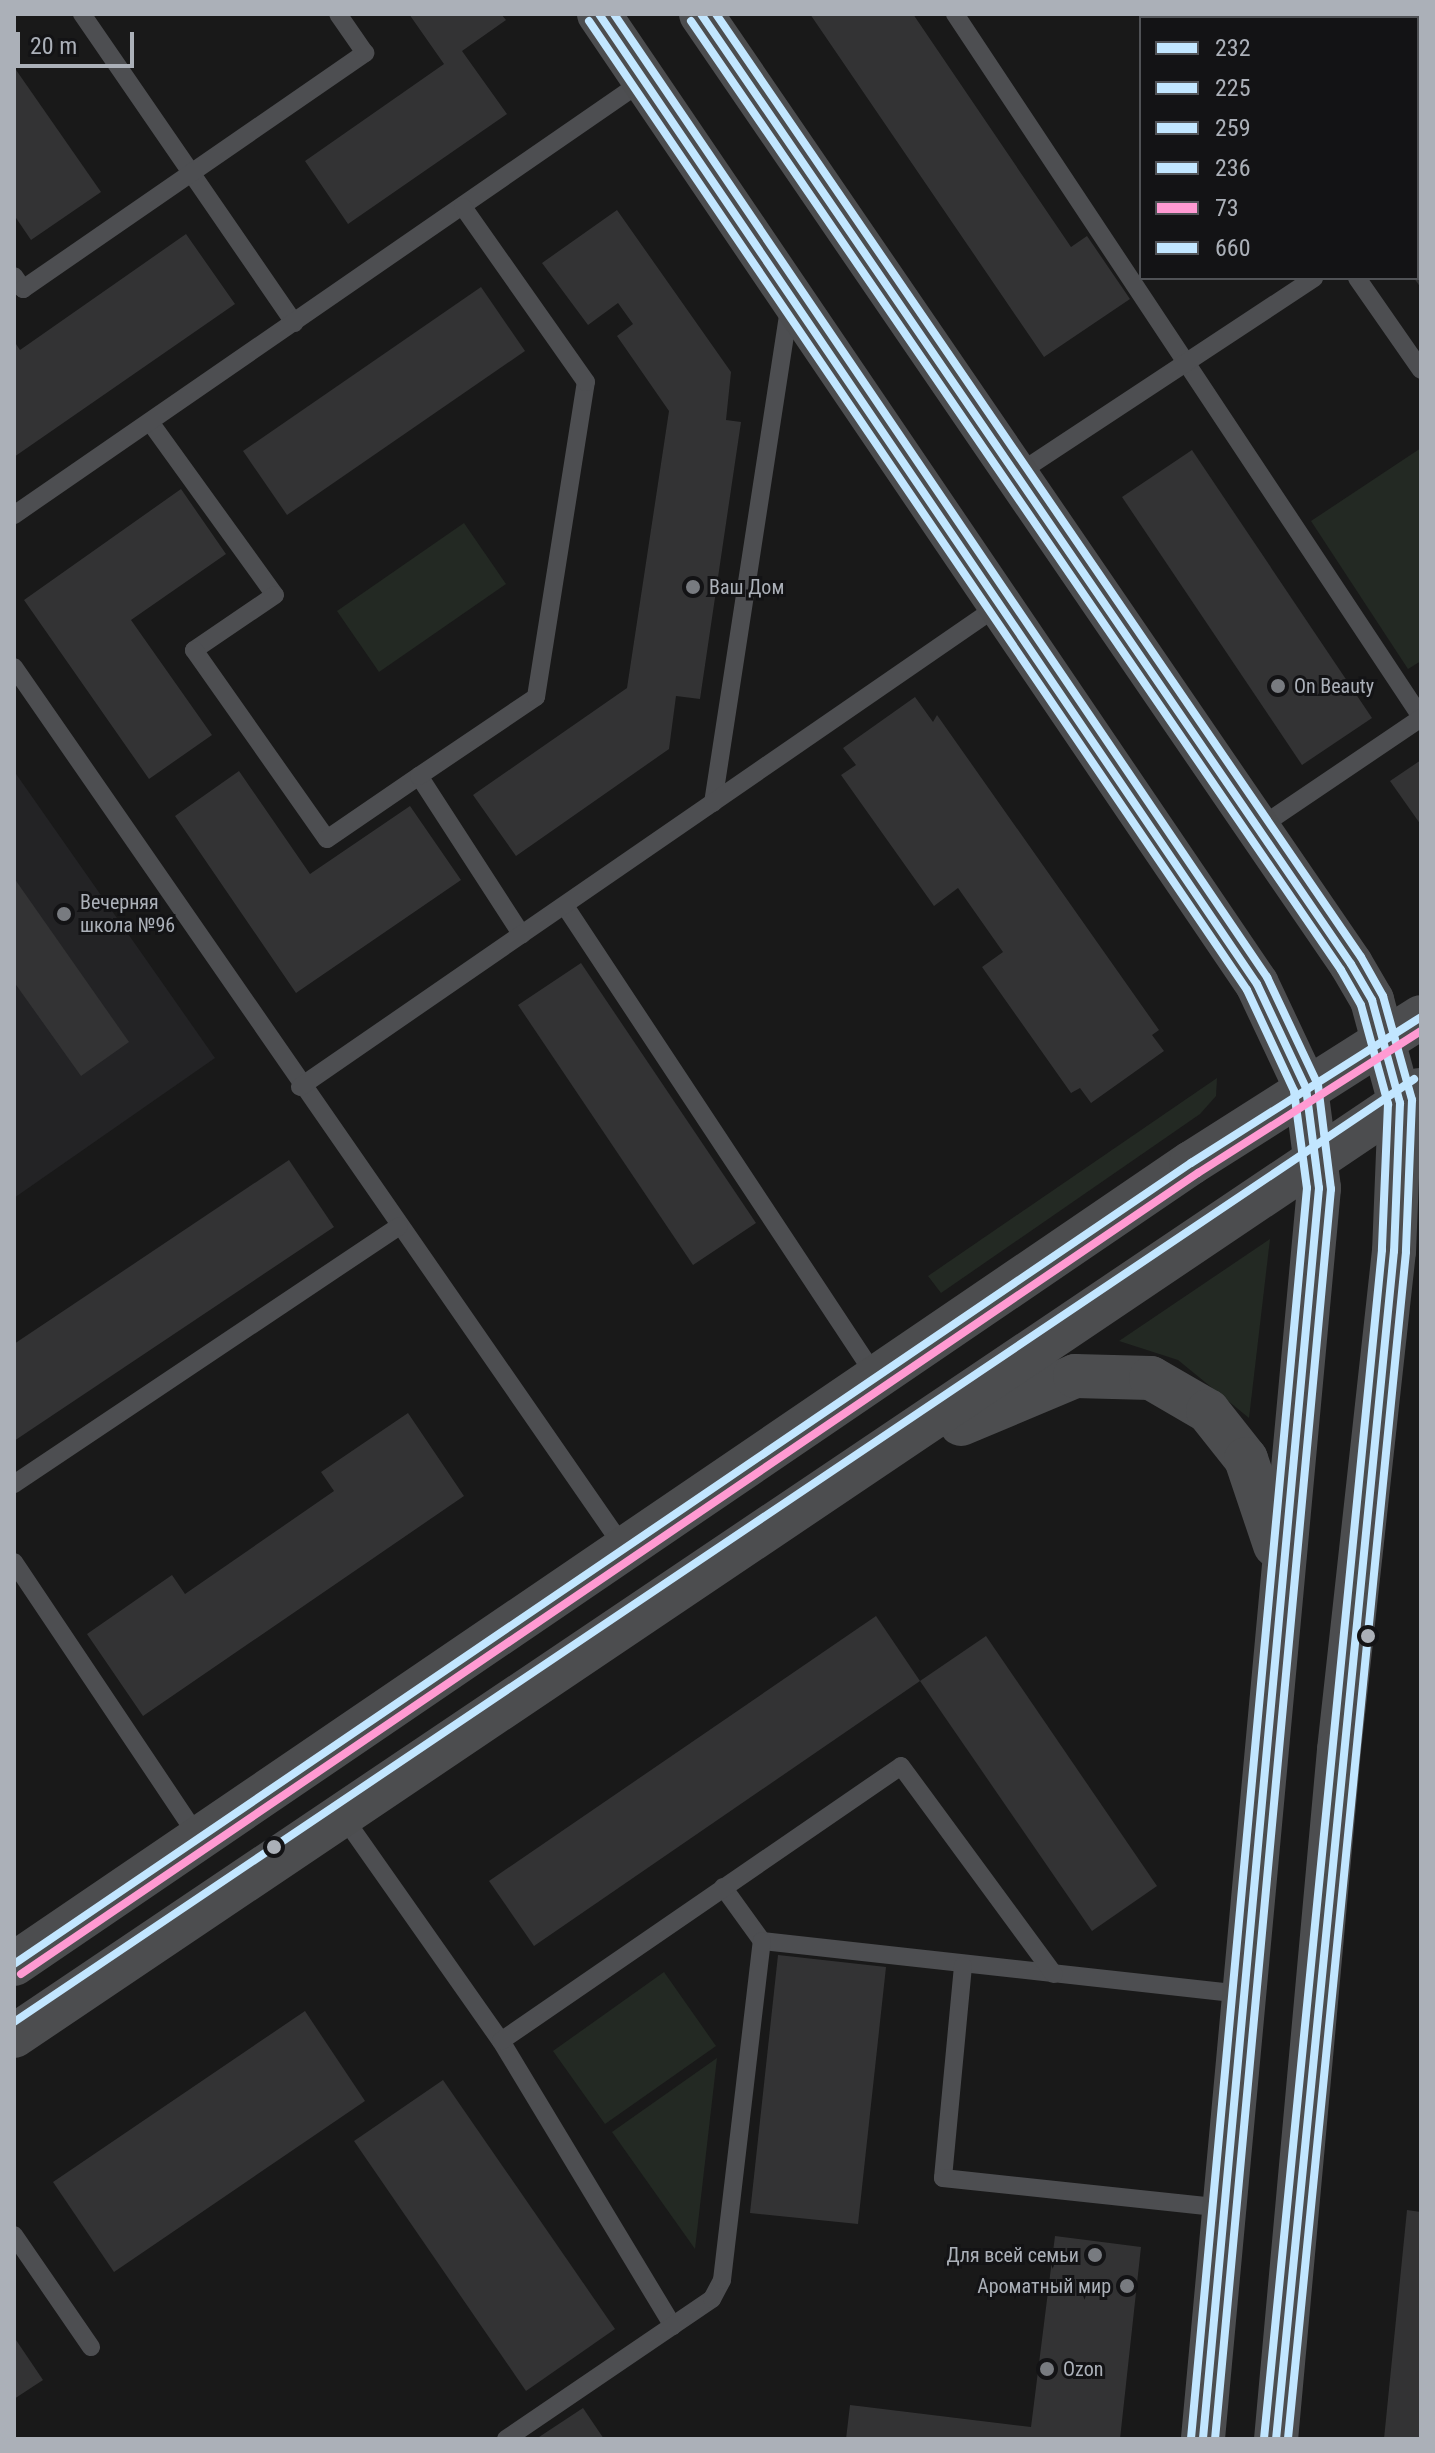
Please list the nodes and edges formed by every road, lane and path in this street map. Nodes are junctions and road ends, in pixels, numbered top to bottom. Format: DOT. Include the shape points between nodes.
graph roads {
  1 [pos="82,14"];
  2 [pos="338,14"];
  3 [pos="599,14"];
  4 [pos="701,14"];
  5 [pos="955,14"];
  6 [pos="643,81"];
  7 [pos="192,173"];
  8 [pos="463,207"];
  9 [pos="14,276"];
  10 [pos="1311,280"];
  11 [pos="1358,280"];
  12 [pos="790,298"];
  13 [pos="294,323"];
  14 [pos="1184,364"];
  15 [pos="1421,370"];
  16 [pos="150,422"];
  17 [pos="1017,474"];
  18 [pos="14,515"];
  19 [pos="998,606"];
  20 [pos="14,667"];
  21 [pos="1421,718"];
  22 [pos="419,776"];
  23 [pos="713,803"];
  24 [pos="1260,827"];
  25 [pos="565,906"];
  26 [pos="522,935"];
  27 [pos="1421,1017"];
  28 [pos="1384,1041"];
  29 [pos="300,1087"];
  30 [pos="1306,1088"];
  31 [pos="1410,1096"];
  32 [pos="1318,1158"];
  33 [pos="399,1226"];
  34 [pos="876,1377"];
  35 [pos="898,1446"];
  36 [pos="14,1484"];
  37 [pos="624,1548"];
  38 [pos="14,1562"];
  39 [pos="1281,1571"];
  40 [pos="341,1813"];
  41 [pos="199,1838"];
  42 [pos="723,1887"];
  43 [pos="762,1941"];
  44 [pos="14,1964"];
  45 [pos="963,1966"];
  46 [pos="1054,1974"];
  47 [pos="1244,1994"];
  48 [pos="14,2036"];
  49 [pos="501,2041"];
  50 [pos="1224,2208"];
  51 [pos="14,2235"];
  52 [pos="673,2326"];
  53 [pos="91,2347"];
  54 [pos="506,2439"];
  55 [pos="1203,2439"];
  56 [pos="1276,2439"];
  1 -- 7 [label="lane"];
  2 -- 7 [label="lane" via="365,53"];
  3 -- 6 [label="main road"];
  4 -- 17 [label="main road"];
  5 -- 14 [label="lane"];
  6 -- 8 [label="lane"];
  6 -- 12 [label="main road"];
  7 -- 9 [label="lane" via="23,289"];
  7 -- 13 [label="lane"];
  8 -- 13 [label="lane"];
  8 -- 22 [label="lane" via="586,382 536,697"];
  10 -- 14 [label="lane"];
  11 -- 15 [label="lane"];
  12 -- 19 [label="main road"];
  12 -- 23 [label="lane"];
  13 -- 16 [label="lane"];
  14 -- 17 [label="lane"];
  14 -- 21 [label="lane"];
  16 -- 18 [label="lane"];
  16 -- 22 [label="lane" via="275,595 194,650 327,839"];
  17 -- 24 [label="main road"];
  19 -- 23 [label="lane"];
  19 -- 30 [label="main road" via="1277,1015"];
  20 -- 29 [label="lane"];
  21 -- 24 [label="lane"];
  22 -- 26 [label="lane"];
  23 -- 25 [label="lane"];
  24 -- 28 [label="main road" via="1351,964"];
  25 -- 26 [label="lane"];
  25 -- 34 [label="lane"];
  26 -- 29 [label="lane"];
  27 -- 28 [label="main road"];
  28 -- 30 [label="main road"];
  28 -- 31 [label="main road"];
  29 -- 33 [label="lane"];
  30 -- 32 [label="main road"];
  30 -- 34 [label="main road"];
  31 -- 32 [label="main road"];
  31 -- 56 [label="main road" via="1339,1750"];
  32 -- 35 [label="main road"];
  32 -- 39 [label="main road"];
  33 -- 36 [label="lane"];
  33 -- 37 [label="lane"];
  34 -- 37 [label="main road"];
  35 -- 39 [label="main road" via="1075,1376 1151,1378 1208,1411 1246,1459"];
  35 -- 40 [label="main road"];
  37 -- 41 [label="main road"];
  38 -- 41 [label="lane"];
  39 -- 47 [label="main road"];
  40 -- 48 [label="main road"];
  40 -- 49 [label="lane"];
  41 -- 44 [label="main road"];
  42 -- 43 [label="lane"];
  42 -- 46 [label="lane" via="901,1766"];
  42 -- 49 [label="lane"];
  43 -- 45 [label="lane"];
  43 -- 52 [label="lane" via="722,2280 712,2299"];
  45 -- 46 [label="lane"];
  45 -- 50 [label="lane" via="943,2178"];
  46 -- 47 [label="lane"];
  47 -- 50 [label="main road"];
  49 -- 52 [label="lane"];
  50 -- 55 [label="main road"];
  51 -- 53 [label="lane"];
  52 -- 54 [label="lane"];
}
